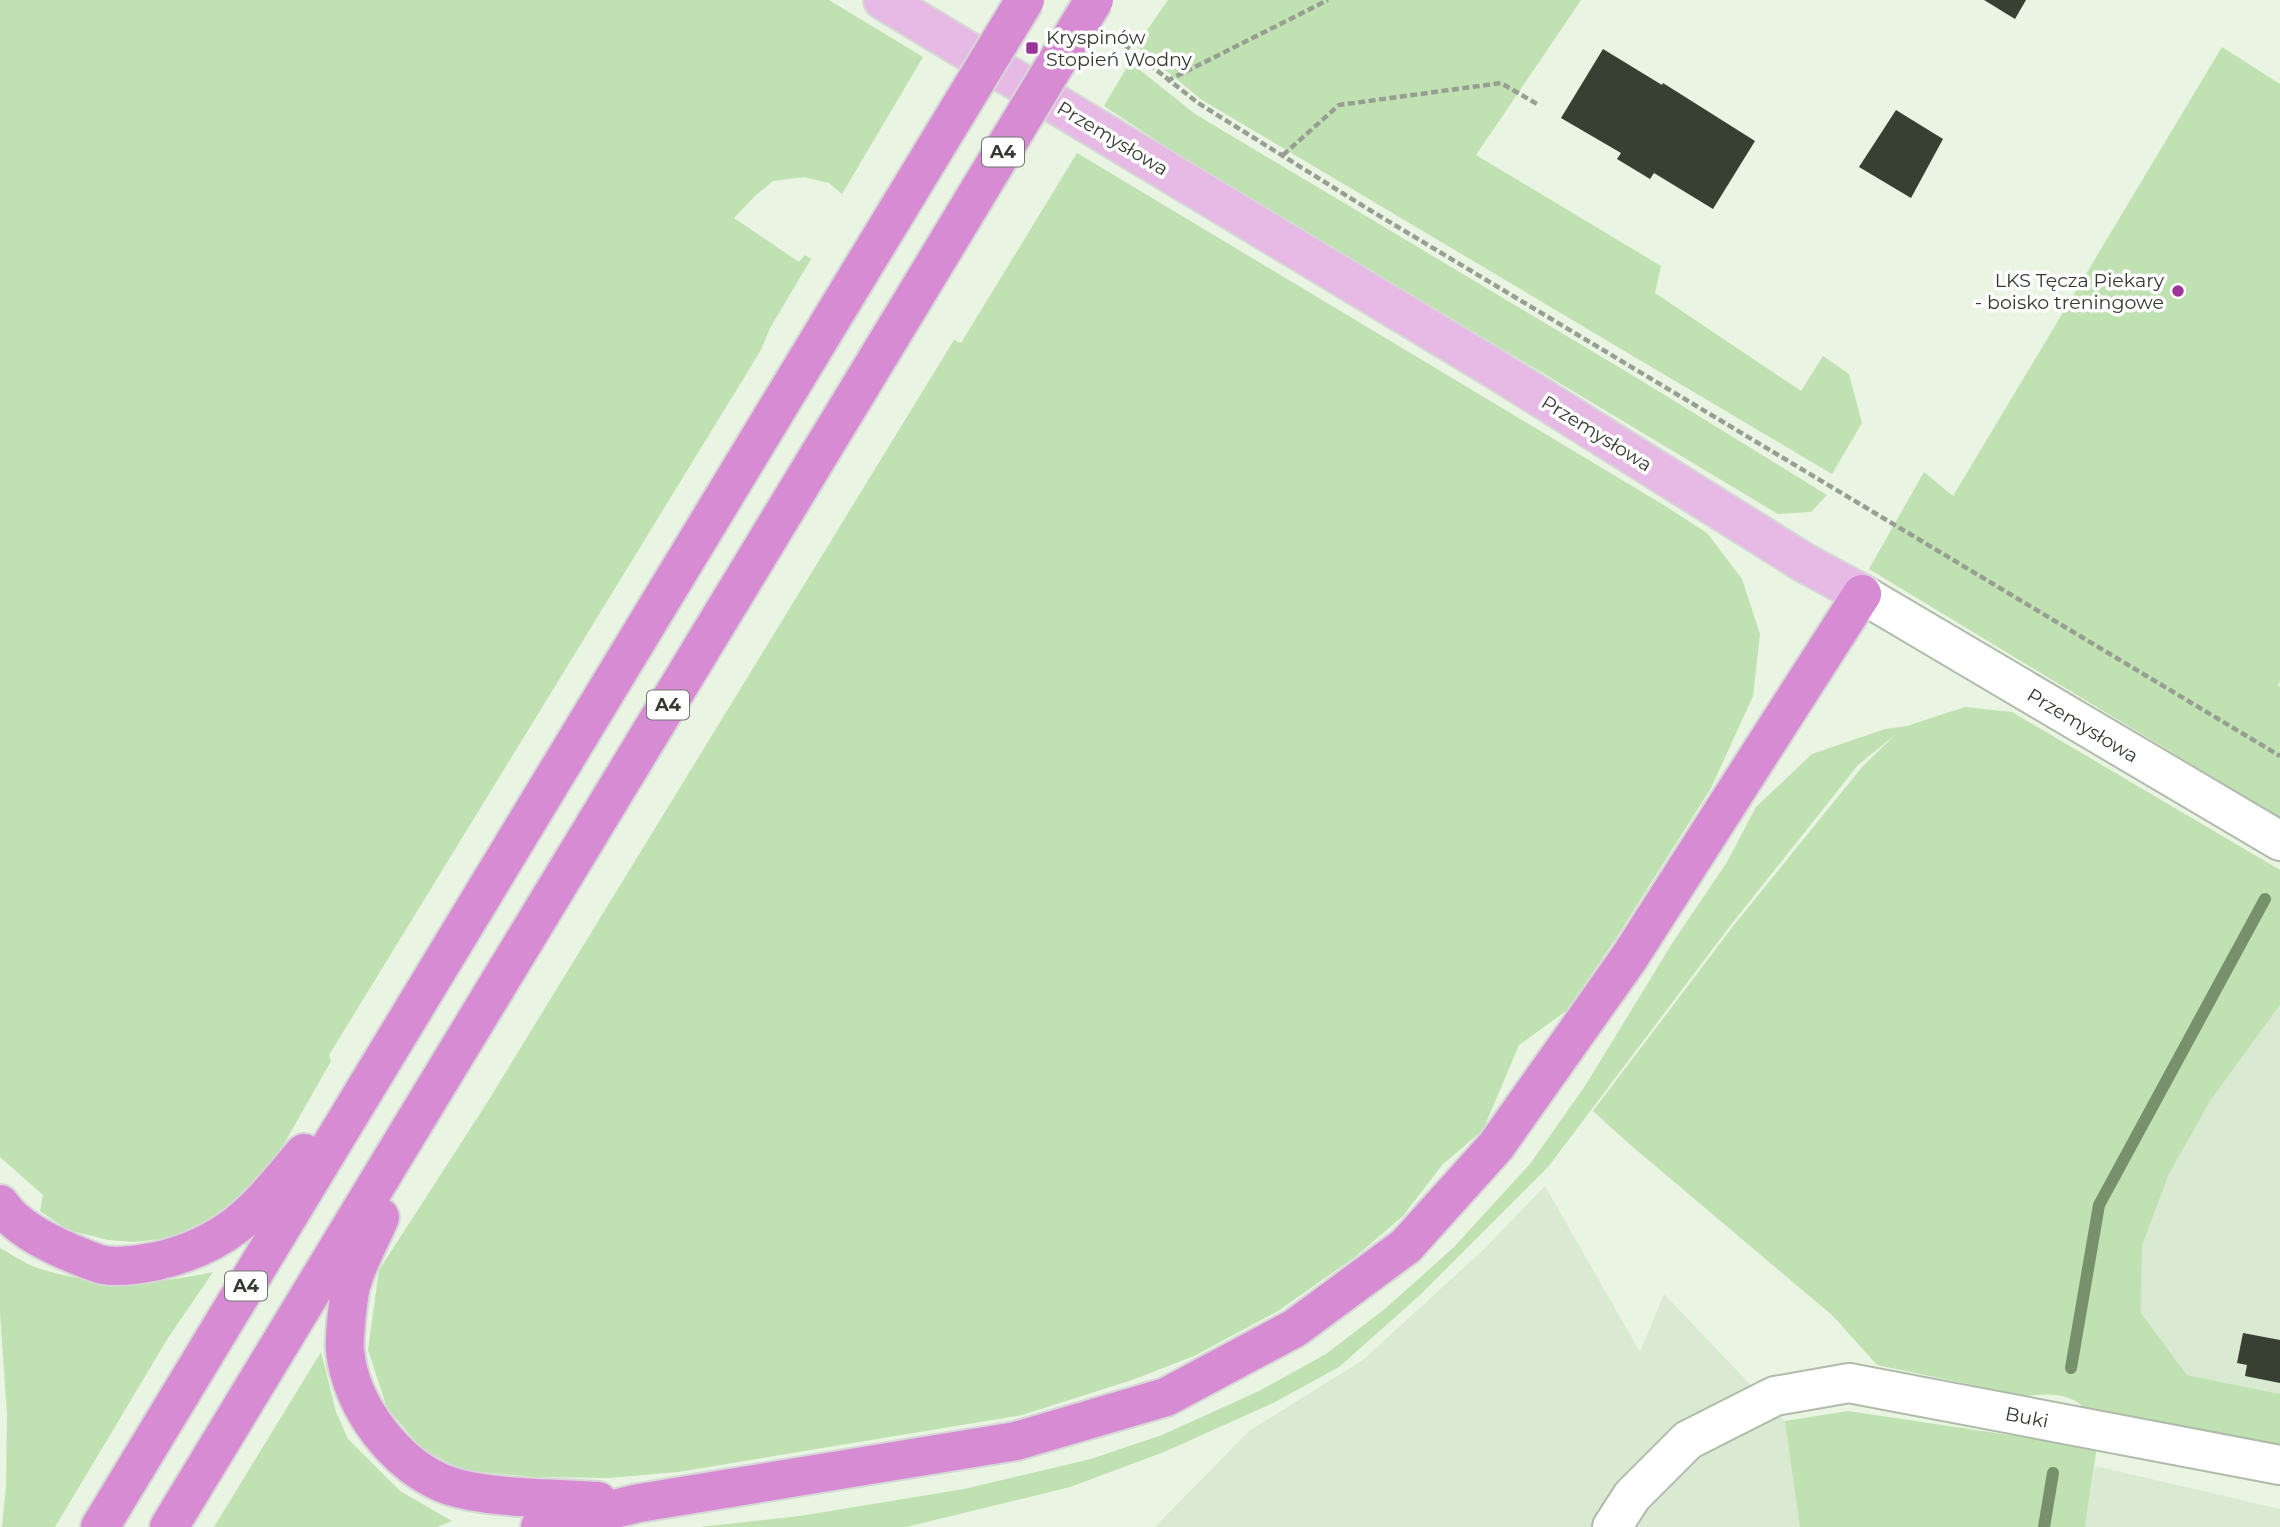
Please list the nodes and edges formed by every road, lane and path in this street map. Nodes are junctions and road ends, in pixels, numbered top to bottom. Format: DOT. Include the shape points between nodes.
graph roads {
  1 [pos="883,0"];
  2 [pos="1025,0"];
  3 [pos="1328,0"];
  4 [pos="1101,17"];
  5 [pos="1167,81"];
  6 [pos="1537,104"];
  7 [pos="1283,155"];
  8 [pos="1862,594"];
  9 [pos="2280,757"];
  10 [pos="2280,841"];
  11 [pos="391,1046"];
  12 [pos="425,1106"];
  13 [pos="0,1204"];
  14 [pos="2280,1465"];
  15 [pos="639,1503"];
  16 [pos="100,1527"];
  17 [pos="169,1527"];
  18 [pos="540,1527"];
  19 [pos="1612,1527"];
  1 -- 8 [label="main road, Przemysłowa"];
  2 -- 11 [label="highway, A4, bridge"];
  3 -- 5 [label="path"];
  4 -- 5 [label="path"];
  4 -- 12 [label="highway, A4, bridge" via="911,303"];
  5 -- 7 [label="path"];
  6 -- 7 [label="path" via="1501,83 1339,105"];
  7 -- 9 [label="path"];
  8 -- 10 [label="street, Przemysłowa"];
  8 -- 15 [label="highway" via="1629,958 1496,1146 1406,1246 1318,1312 1166,1397 1016,1441"];
  11 -- 13 [label="highway" via="263,1202 214,1242 146,1263 104,1265 45,1242"];
  11 -- 16 [label="highway, A4"];
  12 -- 15 [label="highway" via="352,1286 345,1350 356,1394 392,1448 414,1467 450,1486 488,1493"];
  12 -- 17 [label="highway, A4"];
  14 -- 19 [label="street, Buki" via="1849,1383 1775,1396 1688,1440 1632,1496"];
  15 -- 18 [label="highway"];
}
